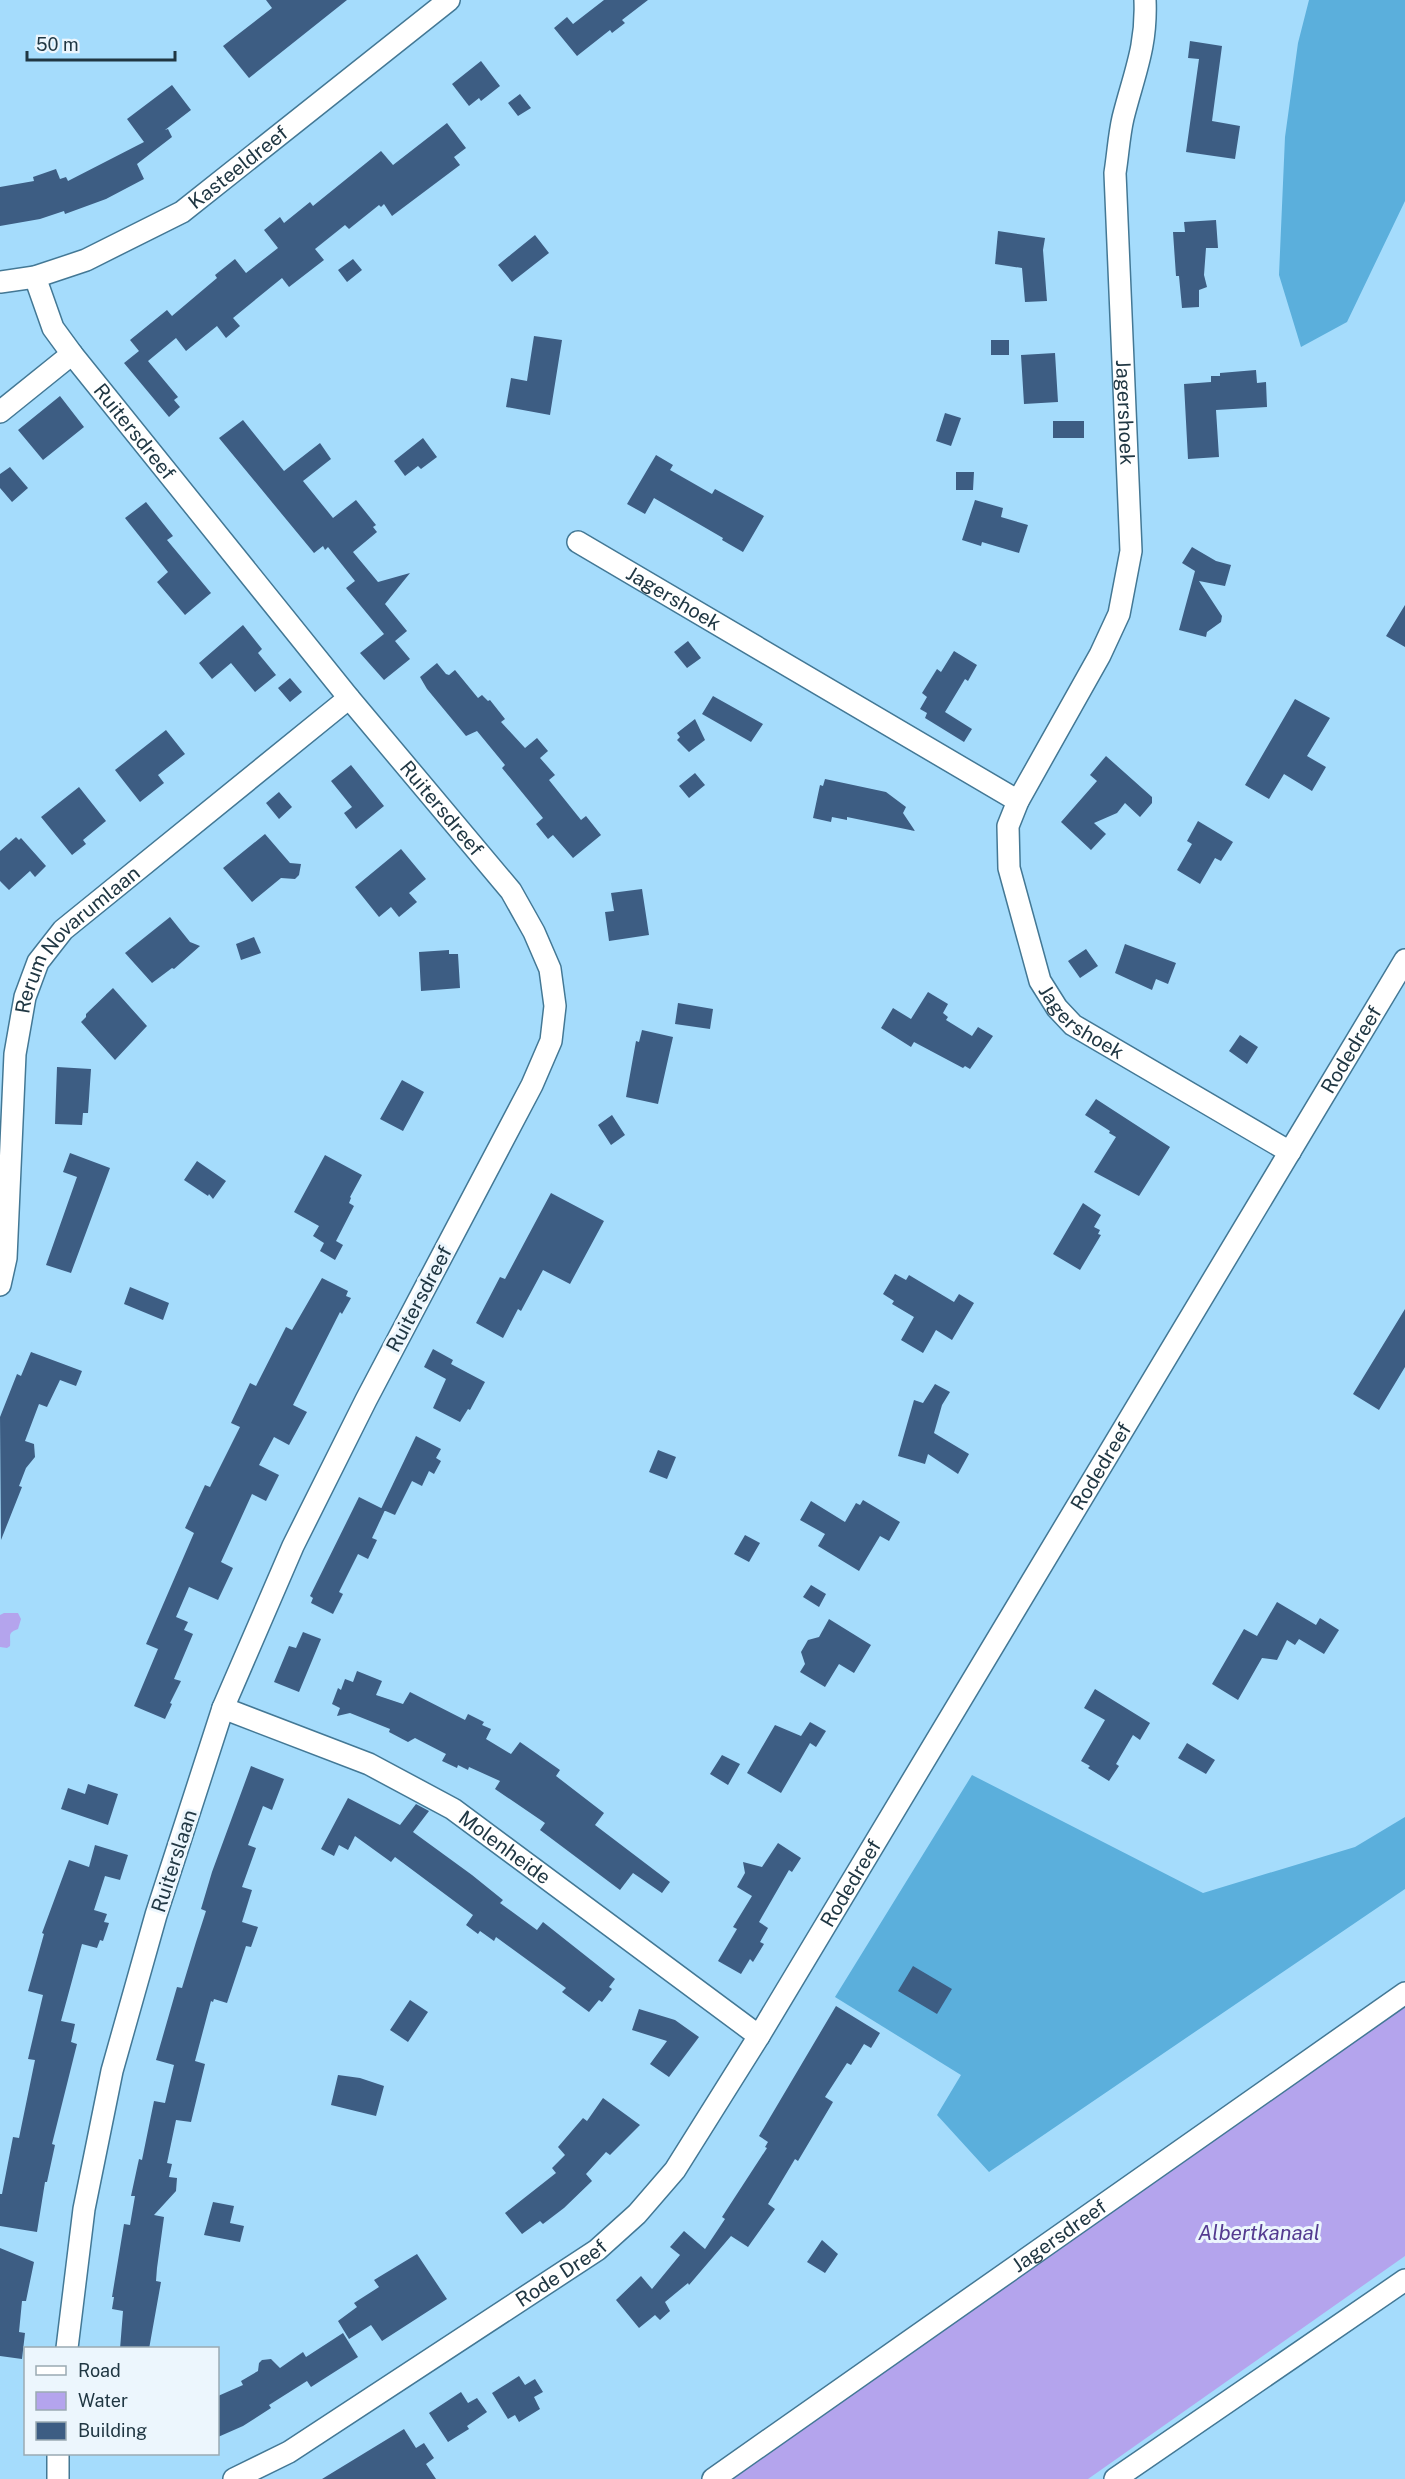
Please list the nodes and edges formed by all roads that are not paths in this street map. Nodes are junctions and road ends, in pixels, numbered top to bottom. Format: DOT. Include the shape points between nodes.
graph roads {
  1 [pos="449,0"];
  2 [pos="1145,0"];
  3 [pos="35,277"];
  4 [pos="0,282"];
  5 [pos="72,354"];
  6 [pos="0,412"];
  7 [pos="578,542"];
  8 [pos="349,698"];
  9 [pos="1018,801"];
  10 [pos="1405,960"];
  11 [pos="6,1122"];
  12 [pos="1290,1152"];
  13 [pos="0,1285"];
  14 [pos="366,1400"];
  15 [pos="223,1708"];
  16 [pos="797,1973"];
  17 [pos="1405,1993"];
  18 [pos="759,2036"];
  19 [pos="1405,2280"];
  20 [pos="68,2347"];
  21 [pos="58,2455"];
  22 [pos="58,2479"];
  23 [pos="234,2479"];
  24 [pos="713,2479"];
  25 [pos="1115,2479"];
  1 -- 3 [label="street, Kasteeldreef" via="182,212 86,261"];
  2 -- 9 [label="street, Jagershoek" via="1142,53 1123,118 1115,172 1131,551 1119,614"];
  3 -- 4 [label="street, Kasteeldreef"];
  3 -- 5 [label="street, Ruitersdreef" via="53,328"];
  5 -- 6 [label="street"];
  5 -- 8 [label="street, Ruitersdreef"];
  7 -- 9 [label="street, Jagershoek"];
  8 -- 11 [label="street, Rerum Novarumlaan" via="63,930 38,962 25,997"];
  8 -- 14 [label="street, Ruitersdreef" via="511,891 550,969 555,1006 551,1041 532,1084"];
  9 -- 12 [label="street, Jagershoek" via="1008,826 1009,868 1040,981 1057,1008 1073,1025"];
  10 -- 12 [label="street, Rodedreef"];
  11 -- 13 [label="street, Rerum Novarumlaan" via="6,1258"];
  12 -- 16 [label="street, Rodedreef"];
  14 -- 15 [label="street, Ruiterslaan" via="293,1546"];
  15 -- 18 [label="street, Molenheide" via="369,1764 453,1809"];
  15 -- 20 [label="street, Ruiterslaan" via="156,1915 112,2071 84,2209"];
  16 -- 18 [label="street, Rode Dreef"];
  17 -- 24 [label="street, Jagersdreef"];
  18 -- 23 [label="street, Rode Dreef" via="675,2170 637,2214 597,2250 289,2452"];
  19 -- 25 [label="street"];
  21 -- 22 [label="street"];
}
